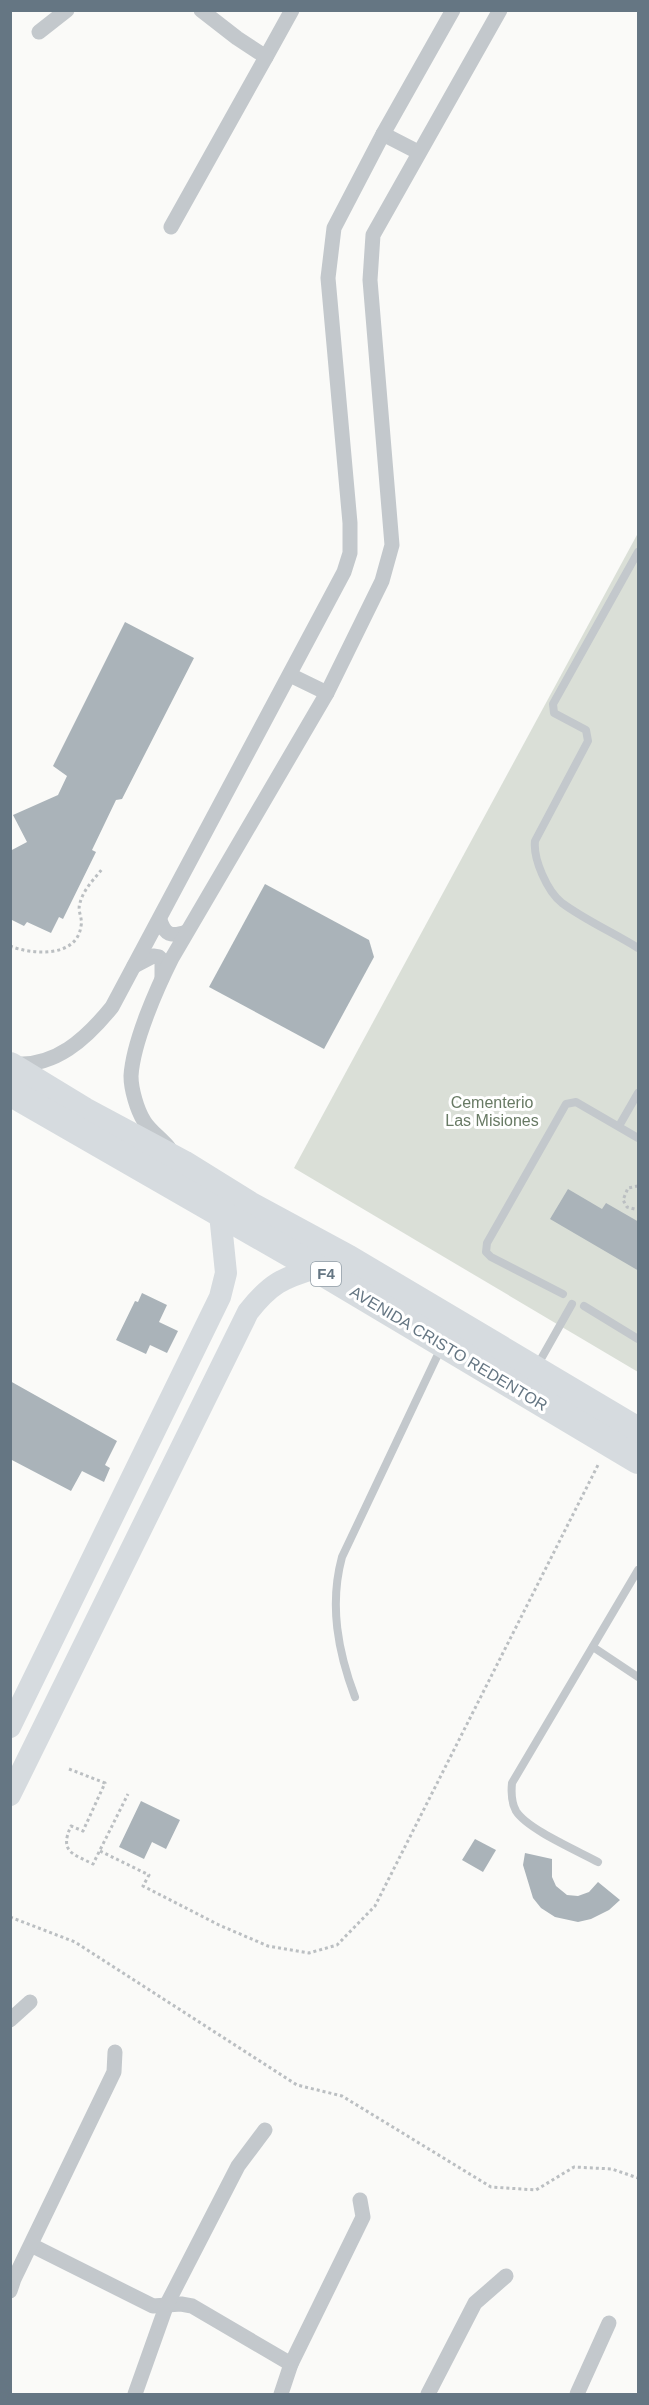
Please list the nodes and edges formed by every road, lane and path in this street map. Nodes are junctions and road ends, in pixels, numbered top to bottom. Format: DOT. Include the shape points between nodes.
graph roads {
  1 [pos="67,10"];
  2 [pos="201,10"];
  3 [pos="292,10"];
  4 [pos="453,10"];
  5 [pos="500,10"];
  6 [pos="39,32"];
  7 [pos="266,57"];
  8 [pos="383,134"];
  9 [pos="418,152"];
  10 [pos="171,227"];
  11 [pos="639,552"];
  12 [pos="290,675"];
  13 [pos="327,693"];
  14 [pos="103,868"];
  15 [pos="160,920"];
  16 [pos="186,932"];
  17 [pos="10,946"];
  18 [pos="639,948"];
  19 [pos="134,966"];
  20 [pos="162,978"];
  21 [pos="10,1065"];
  22 [pos="10,1092"];
  23 [pos="639,1093"];
  24 [pos="619,1126"];
  25 [pos="639,1138"];
  26 [pos="183,1164"];
  27 [pos="639,1186"];
  28 [pos="639,1210"];
  29 [pos="220,1214"];
  30 [pos="316,1268"];
  31 [pos="563,1294"];
  32 [pos="220,1297"];
  33 [pos="572,1304"];
  34 [pos="584,1306"];
  35 [pos="248,1312"];
  36 [pos="639,1339"];
  37 [pos="443,1344"];
  38 [pos="535,1370"];
  39 [pos="639,1431"];
  40 [pos="610,1443"];
  41 [pos="639,1460"];
  42 [pos="639,1570"];
  43 [pos="593,1647"];
  44 [pos="639,1677"];
  45 [pos="355,1697"];
  46 [pos="10,1727"];
  47 [pos="69,1769"];
  48 [pos="128,1794"];
  49 [pos="10,1795"];
  50 [pos="100,1851"];
  51 [pos="598,1863"];
  52 [pos="10,1917"];
  53 [pos="30,2002"];
  54 [pos="10,2020"];
  55 [pos="115,2052"];
  56 [pos="265,2130"];
  57 [pos="639,2178"];
  58 [pos="360,2200"];
  59 [pos="32,2245"];
  60 [pos="506,2276"];
  61 [pos="12,2282"];
  62 [pos="167,2304"];
  63 [pos="609,2323"];
  64 [pos="291,2364"];
  65 [pos="135,2394"];
  66 [pos="281,2394"];
  67 [pos="428,2394"];
  68 [pos="577,2394"];
  1 -- 6 [label="street"];
  2 -- 7 [label="street"];
  3 -- 7 [label="street"];
  4 -- 8 [label="street"];
  5 -- 9 [label="street"];
  7 -- 10 [label="street"];
  8 -- 9 [label="street"];
  8 -- 12 [label="street" via="334,228 328,278 350,552 344,572"];
  9 -- 13 [label="street" via="373,235 370,280 392,545 382,581"];
  11 -- 18 [label="lane" via="553,704 554,713 586,730 588,741 535,841 534,852 542,874 560,902"];
  12 -- 13 [label="street"];
  12 -- 15 [label="street"];
  13 -- 16 [label="street"];
  14 -- 17 [label="path" via="80,903 82,926 74,940 41,953"];
  15 -- 16 [label="street" via="168,935"];
  15 -- 19 [label="street"];
  16 -- 20 [label="street"];
  19 -- 20 [label="street" via="159,957"];
  19 -- 21 [label="street" via="112,1007 85,1038 49,1060"];
  20 -- 26 [label="street" via="135,1051 131,1078 144,1121"];
  21 -- 26 [label="highway, AVENIDA CRISTO REDENTOR / F4" via="84,1111"];
  22 -- 29 [label="highway, AVENIDA CRISTO REDENTOR / F4"];
  23 -- 24 [label="lane"];
  24 -- 25 [label="lane"];
  24 -- 31 [label="lane" via="576,1102 566,1104 487,1243 486,1252 491,1257"];
  26 -- 38 [label="highway, AVENIDA CRISTO REDENTOR / F4"];
  27 -- 28 [label="path" via="627,1188 623,1200 627,1207"];
  29 -- 30 [label="highway, AVENIDA CRISTO REDENTOR / F4"];
  29 -- 32 [label="main road" via="226,1273"];
  30 -- 35 [label="main road" via="290,1276 266,1290"];
  30 -- 37 [label="highway, AVENIDA CRISTO REDENTOR / F4"];
  32 -- 35 [label="main road"];
  32 -- 46 [label="main road"];
  33 -- 38 [label="lane"];
  34 -- 36 [label="lane"];
  35 -- 49 [label="main road"];
  37 -- 40 [label="highway, AVENIDA CRISTO REDENTOR / F4"];
  37 -- 45 [label="lane" via="342,1557 337,1578 336,1625 342,1664"];
  38 -- 39 [label="highway, AVENIDA CRISTO REDENTOR / F4"];
  40 -- 41 [label="highway, AVENIDA CRISTO REDENTOR / F4"];
  40 -- 50 [label="path" via="375,1906 337,1945 309,1953 268,1946 143,1886 149,1875"];
  42 -- 43 [label="lane"];
  43 -- 44 [label="lane"];
  43 -- 51 [label="lane" via="512,1783 511,1798 525,1822"];
  47 -- 50 [label="path" via="105,1783 83,1831 71,1826 66,1836 68,1849 93,1864"];
  48 -- 50 [label="path"];
  52 -- 57 [label="path" via="75,1942 297,2085 342,2096 491,2187 536,2190 574,2167 612,2169"];
  53 -- 54 [label="street"];
  55 -- 59 [label="street" via="114,2072"];
  56 -- 62 [label="street" via="238,2166"];
  58 -- 64 [label="street" via="363,2217"];
  59 -- 61 [label="street"];
  59 -- 62 [label="street" via="153,2306"];
  60 -- 67 [label="street" via="475,2303"];
  62 -- 64 [label="street" via="192,2306"];
  62 -- 65 [label="street"];
  63 -- 68 [label="street"];
  64 -- 66 [label="street"];
}
